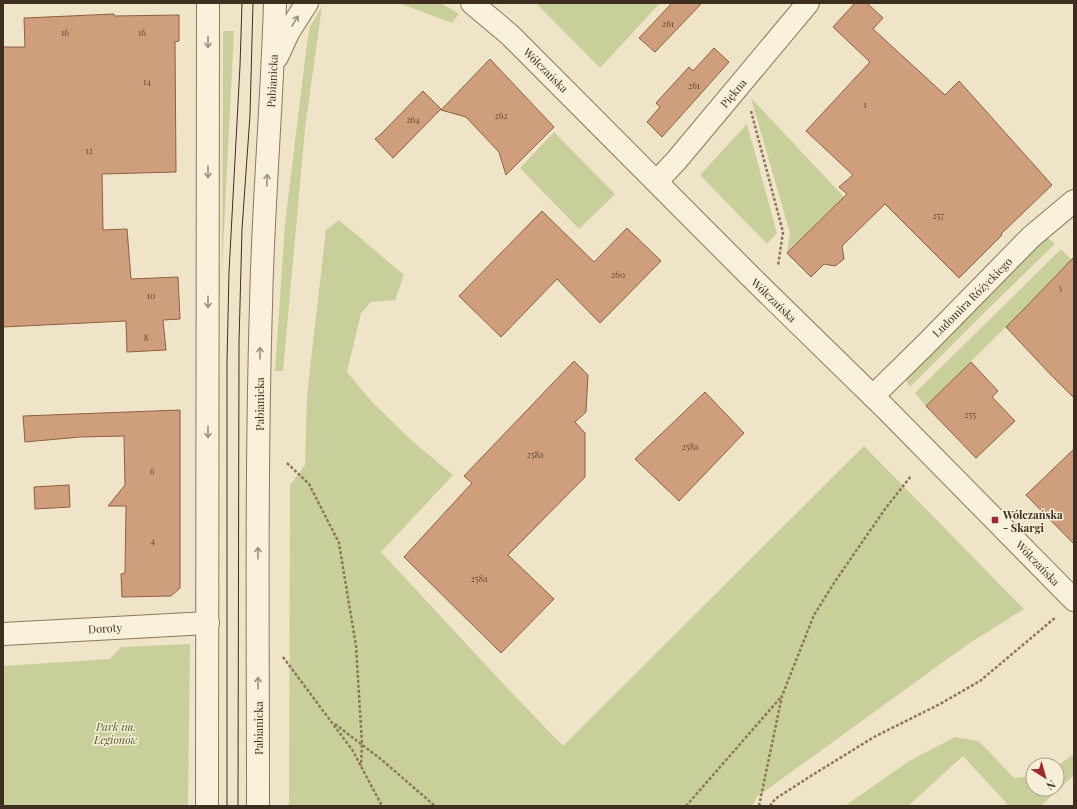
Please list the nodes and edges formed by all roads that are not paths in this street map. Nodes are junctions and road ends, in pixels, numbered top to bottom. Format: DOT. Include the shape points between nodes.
graph roads {
  1 [pos="208,3"];
  2 [pos="275,3"];
  3 [pos="307,3"];
  4 [pos="472,3"];
  5 [pos="808,3"];
  6 [pos="273,65"];
  7 [pos="656,181"];
  8 [pos="1074,201"];
  9 [pos="872,396"];
  10 [pos="1074,600"];
  11 [pos="208,622"];
  12 [pos="3,634"];
  13 [pos="207,806"];
  14 [pos="258,806"];
  1 -- 11 [label="street, one-way"];
  2 -- 6 [label="street, Pabianicka"];
  6 -- 3 [label="street, one-way" via="289,31"];
  4 -- 7 [label="street, Wólczańska" via="510,35"];
  5 -- 7 [label="street, Piękna" via="676,161"];
  14 -- 6 [label="street, Pabianicka, one-way" via="259,392"];
  7 -- 9 [label="street, Wólczańska"];
  8 -- 9 [label="street, Ludomira Różyckiego" via="1031,237"];
  9 -- 10 [label="street, Wólczańska"];
  11 -- 12 [label="street, Doroty"];
  11 -- 13 [label="street"];
}
